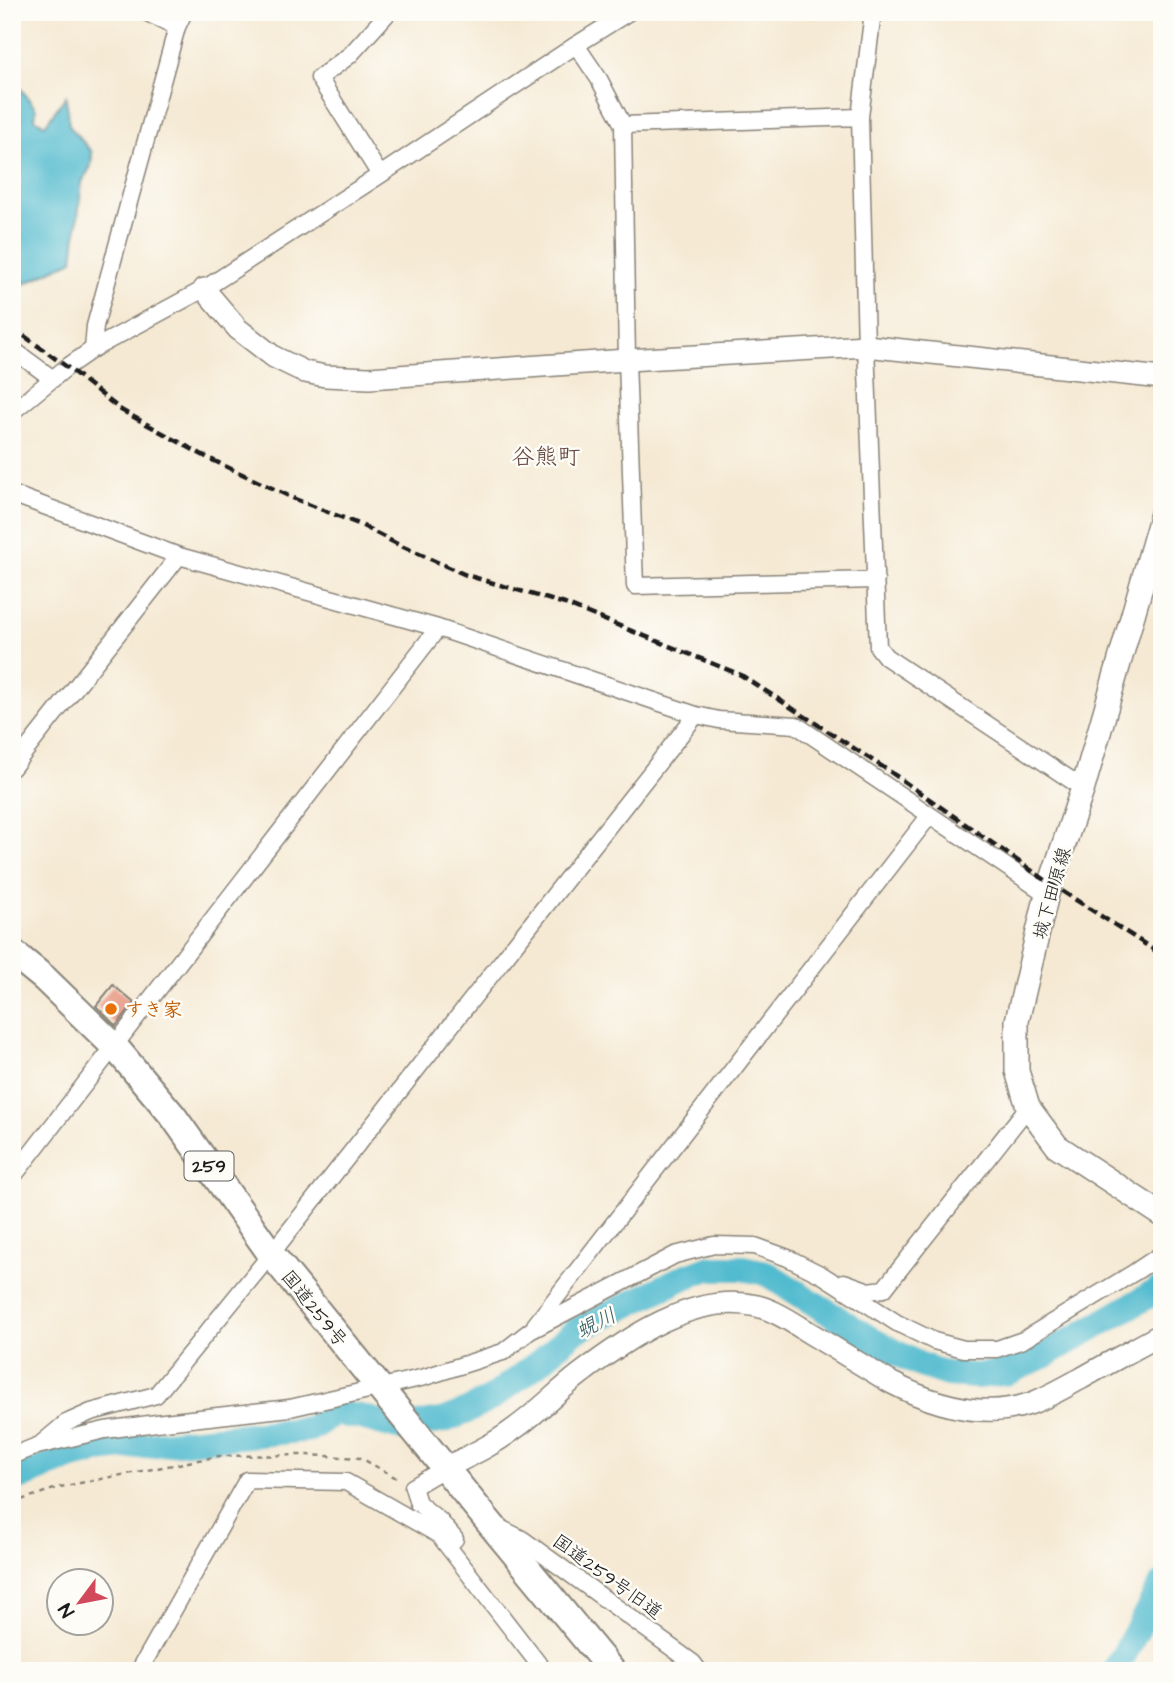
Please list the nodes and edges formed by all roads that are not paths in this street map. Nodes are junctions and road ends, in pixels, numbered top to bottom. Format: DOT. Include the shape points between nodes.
graph roads {
  1 [pos="145,12"];
  2 [pos="385,12"];
  3 [pos="629,12"];
  4 [pos="873,12"];
  5 [pos="607,18"];
  6 [pos="180,20"];
  7 [pos="576,45"];
  8 [pos="860,117"];
  9 [pos="623,125"];
  10 [pos="380,174"];
  11 [pos="204,289"];
  12 [pos="866,346"];
  13 [pos="12,349"];
  14 [pos="93,349"];
  15 [pos="627,360"];
  16 [pos="1162,377"];
  17 [pos="52,379"];
  18 [pos="12,412"];
  19 [pos="12,494"];
  20 [pos="1162,514"];
  21 [pos="179,556"];
  22 [pos="876,580"];
  23 [pos="438,628"];
  24 [pos="695,715"];
  25 [pos="12,768"];
  26 [pos="1083,788"];
  27 [pos="930,815"];
  28 [pos="1047,894"];
  29 [pos="12,952"];
  30 [pos="115,1047"];
  31 [pos="1028,1107"];
  32 [pos="12,1178"];
  33 [pos="1162,1215"];
  34 [pos="271,1254"];
  35 [pos="1162,1254"];
  36 [pos="822,1275"];
  37 [pos="530,1331"];
  38 [pos="1162,1334"];
  39 [pos="384,1392"];
  40 [pos="37,1447"];
  41 [pos="12,1455"];
  42 [pos="445,1468"];
  43 [pos="488,1521"];
  44 [pos="490,1600"];
  45 [pos="139,1671"];
  46 [pos="544,1671"];
  47 [pos="612,1671"];
  48 [pos="699,1671"];
  1 -- 6 [label="street"];
  2 -- 10 [label="street" via="350,55 319,78"];
  3 -- 5 [label="street"];
  4 -- 8 [label="street"];
  5 -- 7 [label="street"];
  6 -- 14 [label="street" via="94,326"];
  7 -- 9 [label="street"];
  7 -- 10 [label="street"];
  8 -- 9 [label="street"];
  8 -- 12 [label="street"];
  9 -- 15 [label="street"];
  10 -- 11 [label="street"];
  11 -- 14 [label="street"];
  11 -- 15 [label="street" via="238,329 274,357 325,376 369,378"];
  12 -- 15 [label="street"];
  12 -- 16 [label="street"];
  12 -- 22 [label="street"];
  13 -- 17 [label="street"];
  14 -- 17 [label="street"];
  15 -- 22 [label="street" via="635,586"];
  17 -- 18 [label="street"];
  19 -- 21 [label="street"];
  20 -- 26 [label="main road, 城下田原線"];
  21 -- 23 [label="street"];
  21 -- 25 [label="street"];
  22 -- 26 [label="street" via="878,648 886,657"];
  23 -- 24 [label="street"];
  23 -- 30 [label="street"];
  24 -- 27 [label="street" via="796,725"];
  24 -- 34 [label="street"];
  26 -- 28 [label="main road, 城下田原線"];
  27 -- 28 [label="street"];
  27 -- 37 [label="street"];
  28 -- 31 [label="main road, 城下田原線" via="1017,1021 1017,1070"];
  29 -- 30 [label="highway, 国道259号 / 259"];
  30 -- 32 [label="street"];
  30 -- 34 [label="highway, 国道259号 / 259" via="173,1116"];
  31 -- 33 [label="main road, 城下田原線" via="1057,1146"];
  31 -- 36 [label="street" via="884,1289 869,1290"];
  34 -- 39 [label="highway, 国道259号 / 259"];
  34 -- 40 [label="street" via="156,1395 91,1412 66,1423"];
  35 -- 36 [label="street" via="1024,1339 997,1349 964,1349 934,1341"];
  36 -- 37 [label="street" via="755,1246 714,1245 676,1255"];
  37 -- 39 [label="street" via="503,1352"];
  38 -- 42 [label="street" via="1030,1404 978,1411 908,1391 778,1313 755,1305 700,1306 631,1338 514,1430"];
  39 -- 40 [label="street" via="105,1430"];
  39 -- 42 [label="highway, 国道259号 / 259"];
  40 -- 41 [label="street"];
  42 -- 43 [label="highway, 国道259号 / 259"];
  42 -- 44 [label="street" via="413,1487 418,1503 440,1521 494,1587"];
  43 -- 47 [label="highway, 国道259号 / 259"];
  43 -- 48 [label="street, 国道259号旧道" via="522,1539"];
  44 -- 45 [label="street" via="439,1535 346,1482 247,1480"];
  44 -- 46 [label="street"];
}
